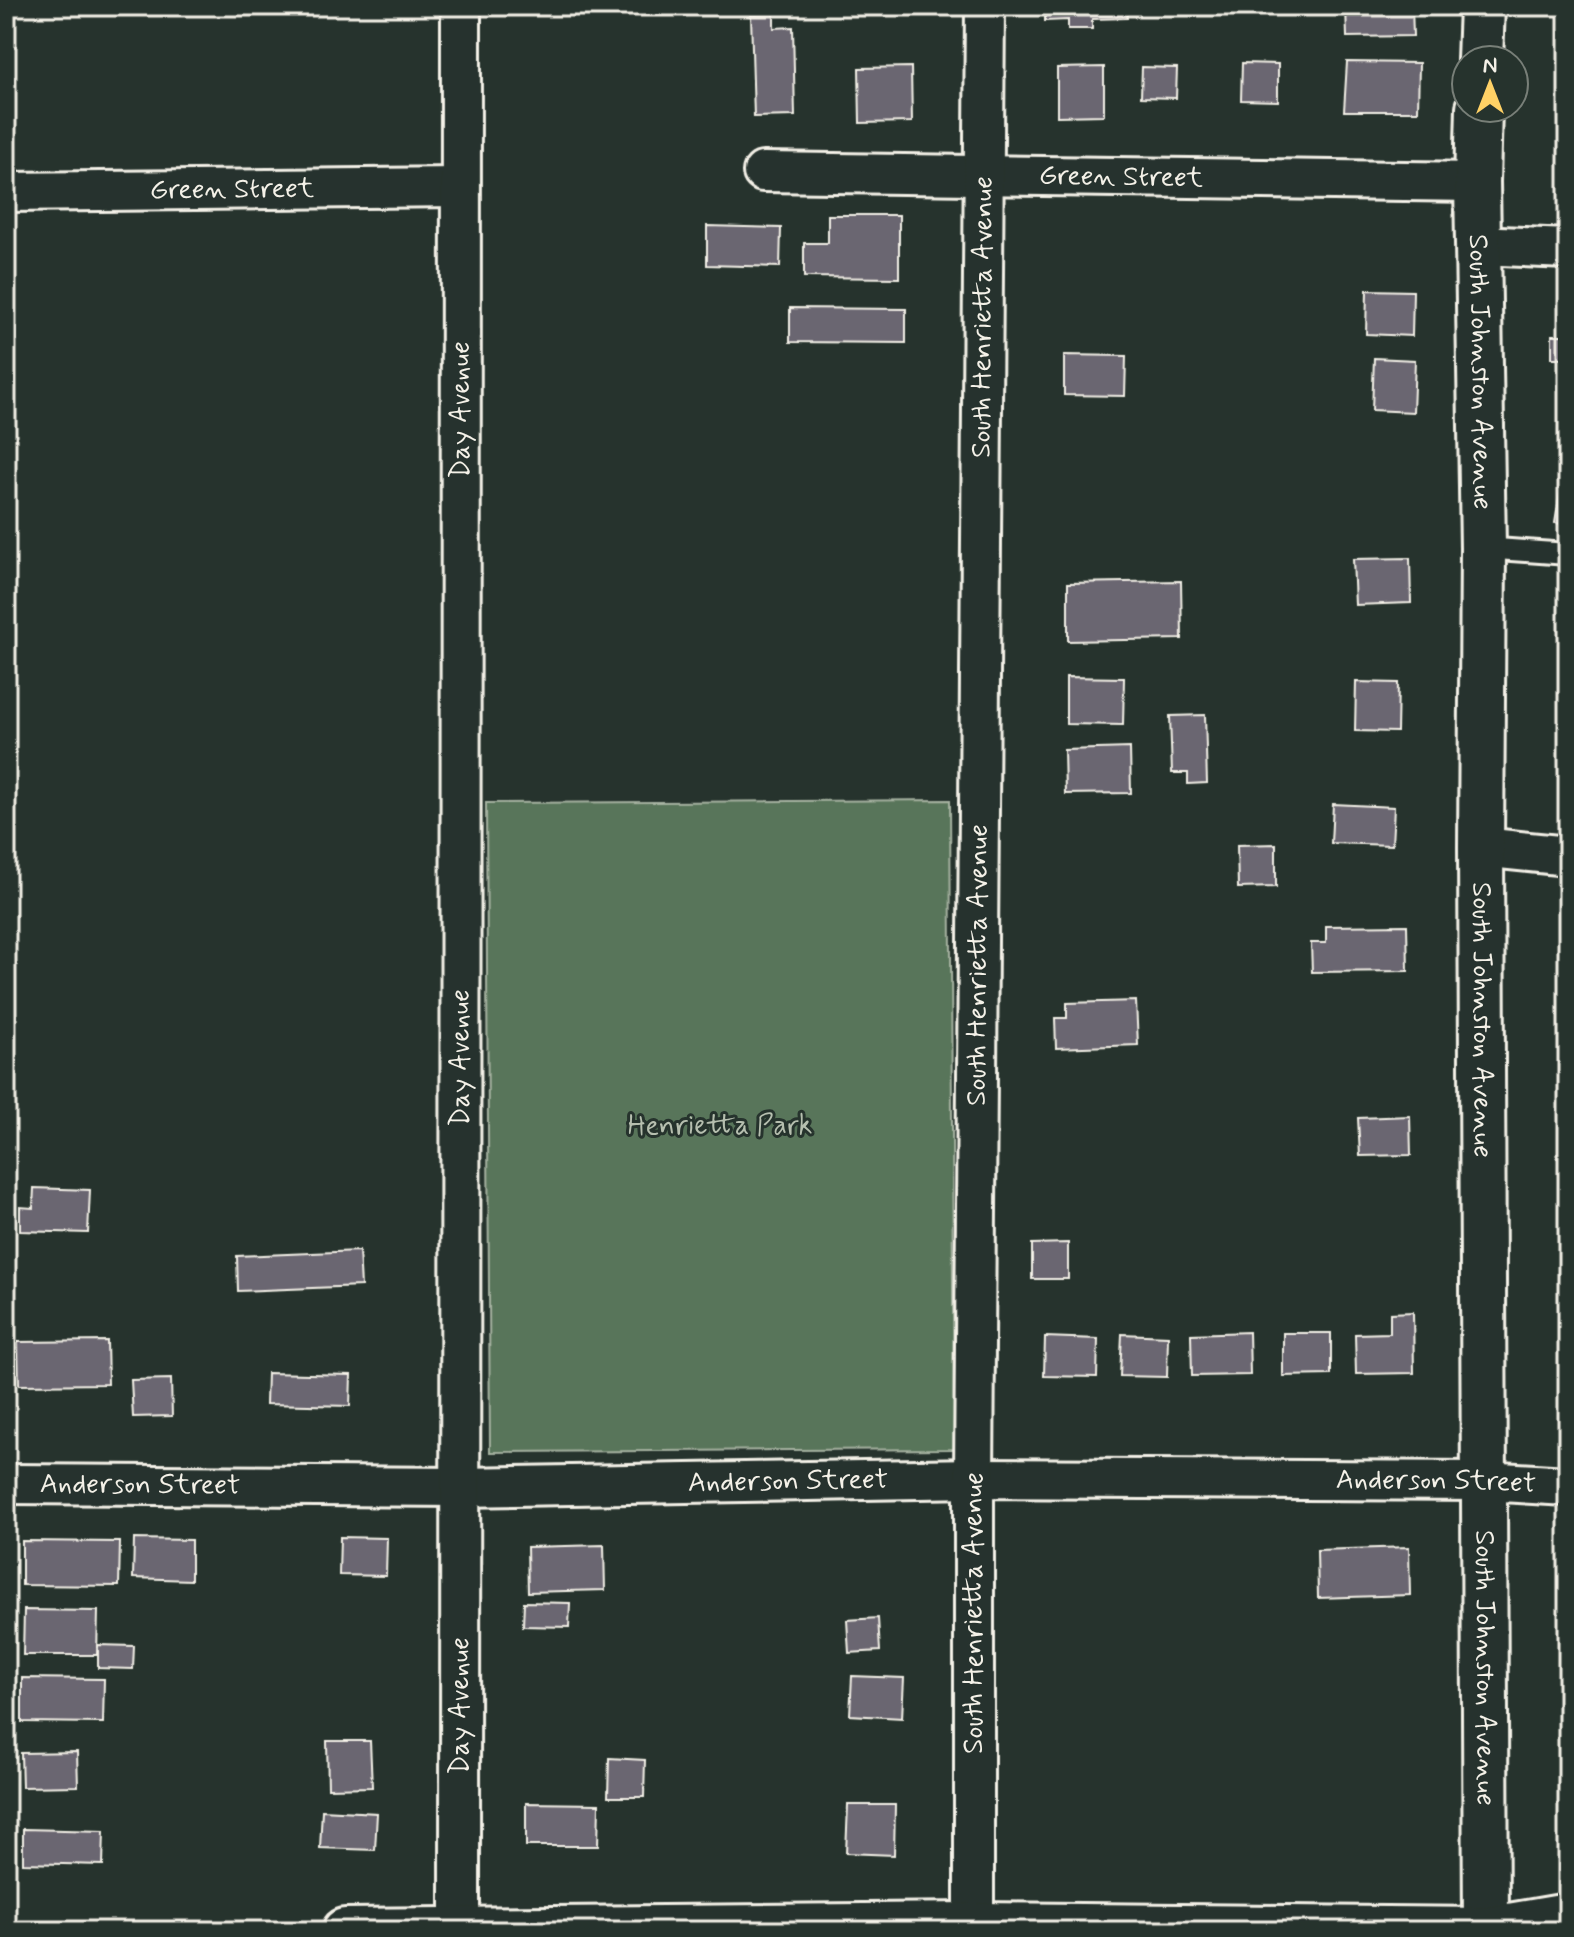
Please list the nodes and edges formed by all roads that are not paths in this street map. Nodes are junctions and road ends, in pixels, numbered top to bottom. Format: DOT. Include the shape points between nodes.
graph roads {
  1 [pos="461,6"];
  2 [pos="985,6"];
  3 [pos="1482,6"];
  4 [pos="1481,44"];
  5 [pos="1479,124"];
  6 [pos="763,172"];
  7 [pos="983,175"];
  8 [pos="1477,182"];
  9 [pos="459,187"];
  10 [pos="6,192"];
  11 [pos="1478,245"];
  12 [pos="1568,249"];
  13 [pos="1483,548"];
  14 [pos="1568,554"];
  15 [pos="1481,847"];
  16 [pos="1568,856"];
  17 [pos="974,1478"];
  18 [pos="1484,1481"];
  19 [pos="6,1484"];
  20 [pos="1568,1486"];
  21 [pos="462,1487"];
  22 [pos="1568,1916"];
  23 [pos="974,1925"];
  24 [pos="460,1928"];
  25 [pos="1486,1930"];
  26 [pos="345,1931"];
  1 -- 9 [label="street, Day Avenue"];
  2 -- 7 [label="street, South Henrietta Avenue"];
  3 -- 4 [label="street"];
  5 -- 8 [label="street, South Johnston Avenue"];
  6 -- 7 [label="street, Green Street"];
  7 -- 8 [label="street, Green Street"];
  7 -- 17 [label="street, South Henrietta Avenue"];
  8 -- 11 [label="street, South Johnston Avenue"];
  9 -- 10 [label="street, Green Street"];
  9 -- 21 [label="street, Day Avenue"];
  11 -- 12 [label="street"];
  11 -- 13 [label="street, South Johnston Avenue"];
  13 -- 14 [label="lane"];
  13 -- 15 [label="street, South Johnston Avenue"];
  15 -- 16 [label="street"];
  15 -- 18 [label="street, South Johnston Avenue"];
  17 -- 18 [label="street, Anderson Street"];
  17 -- 21 [label="street, Anderson Street"];
  17 -- 23 [label="street, South Henrietta Avenue"];
  18 -- 20 [label="street, Anderson Street"];
  18 -- 25 [label="street, South Johnston Avenue"];
  19 -- 21 [label="street, Anderson Street"];
  21 -- 24 [label="street, Day Avenue"];
  22 -- 25 [label="street"];
  23 -- 24 [label="street"];
  23 -- 25 [label="street"];
  24 -- 26 [label="street"];
}
